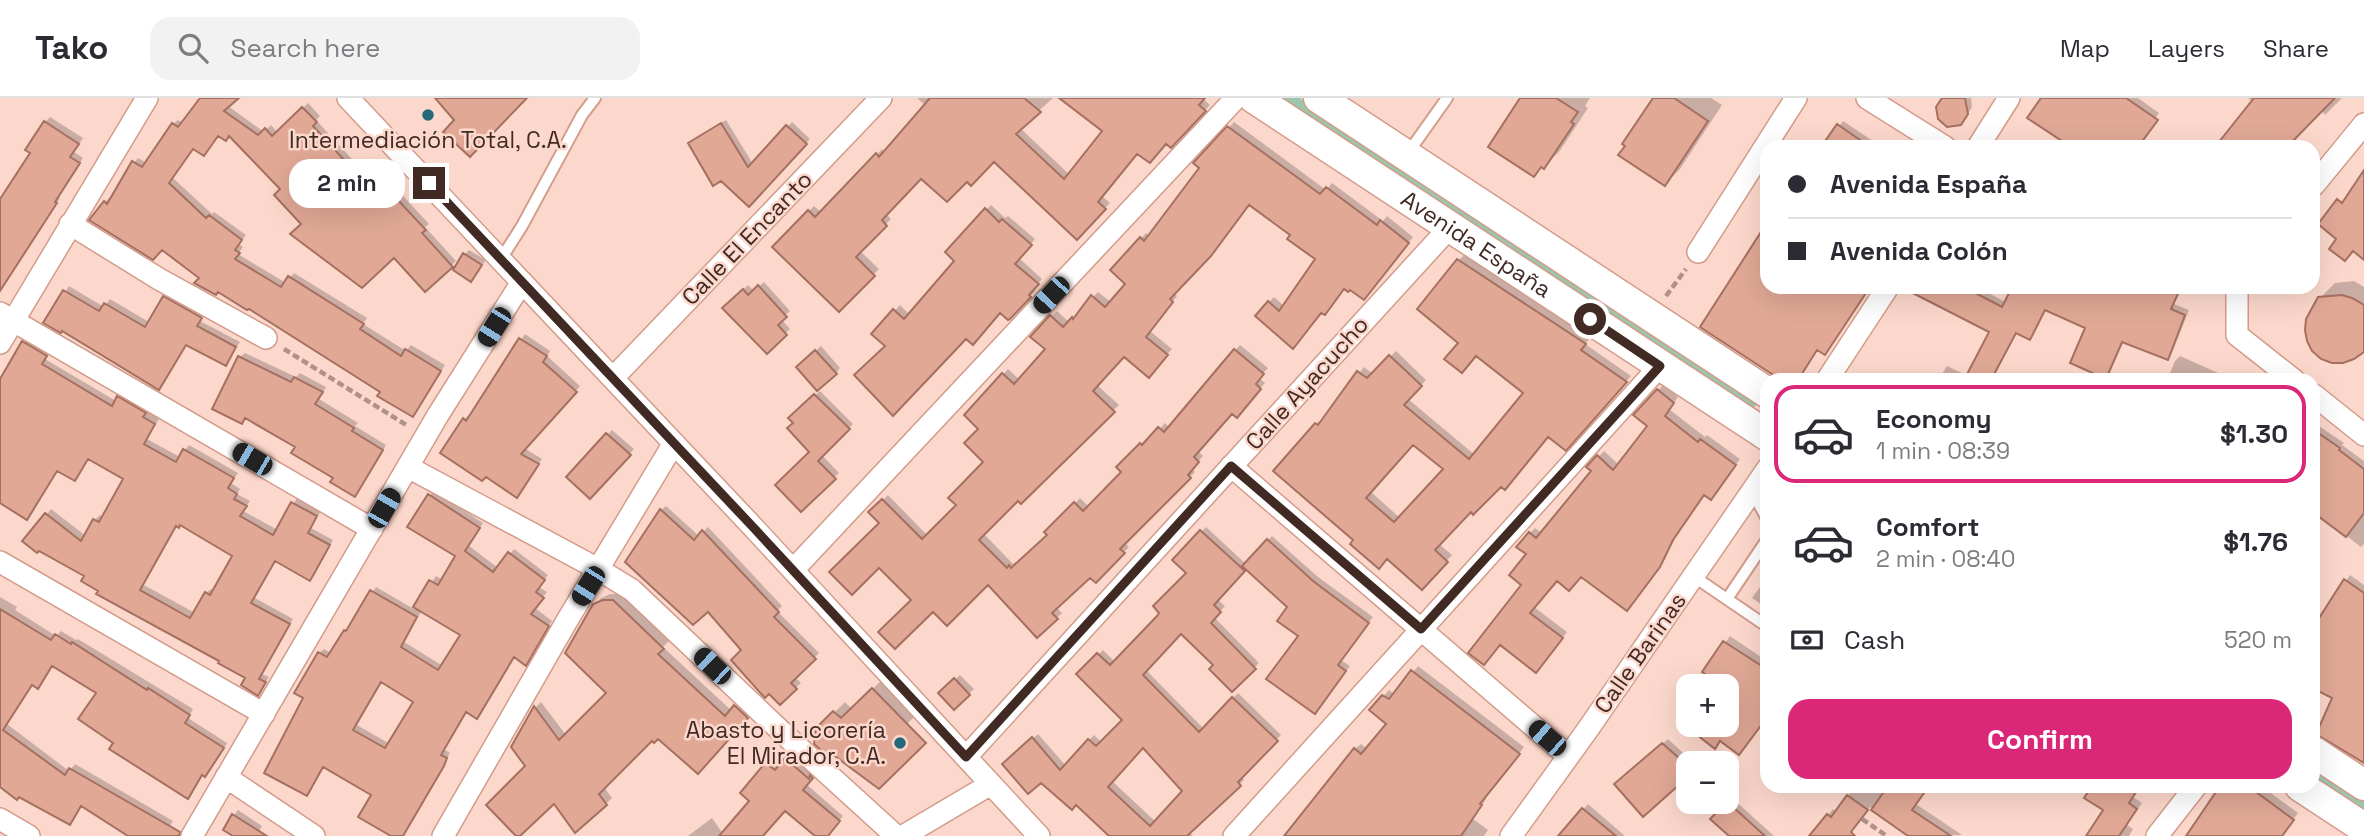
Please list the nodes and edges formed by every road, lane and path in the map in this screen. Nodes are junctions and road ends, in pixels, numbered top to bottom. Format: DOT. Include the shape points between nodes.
graph roads {
  1 [pos="147,98"];
  2 [pos="594,98"];
  3 [pos="881,98"];
  4 [pos="1236,98"];
  5 [pos="1254,98"];
  6 [pos="1319,98"];
  7 [pos="1447,98"];
  8 [pos="1796,98"];
  9 [pos="1867,98"];
  10 [pos="2009,98"];
  11 [pos="358,101"];
  12 [pos="2364,124"];
  13 [pos="1769,140"];
  14 [pos="1934,140"];
  15 [pos="1982,140"];
  16 [pos="1760,155"];
  17 [pos="1407,156"];
  18 [pos="2320,178"];
  19 [pos="70,224"];
  20 [pos="1450,227"];
  21 [pos="1698,252"];
  22 [pos="501,259"];
  23 [pos="522,282"];
  24 [pos="1883,294"];
  25 [pos="2238,294"];
  26 [pos="7,317"];
  27 [pos="1651,317"];
  28 [pos="266,338"];
  29 [pos="0,343"];
  30 [pos="1660,366"];
  31 [pos="1832,373"];
  32 [pos="2285,373"];
  33 [pos="613,378"];
  34 [pos="1760,388"];
  35 [pos="2320,401"];
  36 [pos="1760,431"];
  37 [pos="2364,435"];
  38 [pos="425,438"];
  39 [pos="674,443"];
  40 [pos="1231,466"];
  41 [pos="408,467"];
  42 [pos="1760,480"];
  43 [pos="1752,491"];
  44 [pos="1760,506"];
  45 [pos="372,528"];
  46 [pos="1760,550"];
  47 [pos="0,562"];
  48 [pos="598,569"];
  49 [pos="793,570"];
  50 [pos="1693,576"];
  51 [pos="1727,599"];
  52 [pos="1760,621"];
  53 [pos="1421,629"];
  54 [pos="264,714"];
  55 [pos="1569,756"];
  56 [pos="2320,756"];
  57 [pos="966,757"];
  58 [pos="226,777"];
  59 [pos="991,784"];
  60 [pos="2364,785"];
  61 [pos="2191,793"];
  62 [pos="2311,793"];
  63 [pos="0,819"];
  64 [pos="1862,819"];
  65 [pos="2364,828"];
  66 [pos="29,836"];
  67 [pos="192,836"];
  68 [pos="314,836"];
  69 [pos="443,836"];
  70 [pos="896,836"];
  71 [pos="903,836"];
  72 [pos="1039,836"];
  73 [pos="1234,836"];
  74 [pos="1511,836"];
  75 [pos="1887,836"];
  76 [pos="2157,836"];
  1 -- 19 [label="street"];
  2 -- 22 [label="lane"];
  3 -- 33 [label="street, Calle El Encanto"];
  4 -- 49 [label="street"];
  5 -- 20 [label="main road, Avenida España"];
  6 -- 17 [label="main road, Avenida España"];
  7 -- 17 [label="lane"];
  8 -- 13 [label="street"];
  9 -- 14 [label="street"];
  10 -- 15 [label="street"];
  11 -- 22 [label="street"];
  12 -- 18 [label="street"];
  16 -- 21 [label="street"];
  17 -- 27 [label="main road, Avenida España"];
  19 -- 26 [label="street"];
  19 -- 28 [label="street"];
  20 -- 30 [label="main road, Avenida España"];
  20 -- 40 [label="street, Calle Ayacucho"];
  21 -- 27 [label="path"];
  22 -- 23 [label="street"];
  23 -- 33 [label="street"];
  23 -- 38 [label="street"];
  24 -- 31 [label="street"];
  25 -- 32 [label="street" via="2237,335"];
  26 -- 29 [label="street"];
  26 -- 45 [label="street"];
  27 -- 34 [label="main road, Avenida España"];
  28 -- 38 [label="path"];
  30 -- 36 [label="main road, Avenida España"];
  30 -- 53 [label="street"];
  33 -- 39 [label="street"];
  35 -- 37 [label="street"];
  38 -- 41 [label="street"];
  39 -- 48 [label="street"];
  39 -- 49 [label="street"];
  40 -- 53 [label="street"];
  40 -- 57 [label="street, Calle Ayacucho"];
  41 -- 45 [label="street"];
  41 -- 48 [label="street"];
  42 -- 43 [label="street, Calle Barinas"];
  43 -- 44 [label="lane"];
  43 -- 50 [label="street, Calle Barinas"];
  45 -- 54 [label="street"];
  46 -- 51 [label="lane"];
  47 -- 54 [label="street"];
  48 -- 69 [label="street"];
  48 -- 70 [label="street" via="640,597"];
  49 -- 57 [label="street"];
  50 -- 51 [label="lane"];
  50 -- 55 [label="street, Calle Barinas"];
  51 -- 52 [label="lane"];
  53 -- 55 [label="street"];
  53 -- 73 [label="street"];
  54 -- 58 [label="street"];
  55 -- 74 [label="street, Calle Barinas"];
  56 -- 60 [label="main road"];
  57 -- 59 [label="street"];
  58 -- 67 [label="street"];
  58 -- 68 [label="street"];
  59 -- 71 [label="street"];
  59 -- 72 [label="street"];
  61 -- 76 [label="street"];
  62 -- 65 [label="main road"];
  63 -- 66 [label="street"];
  64 -- 75 [label="path"];
}
